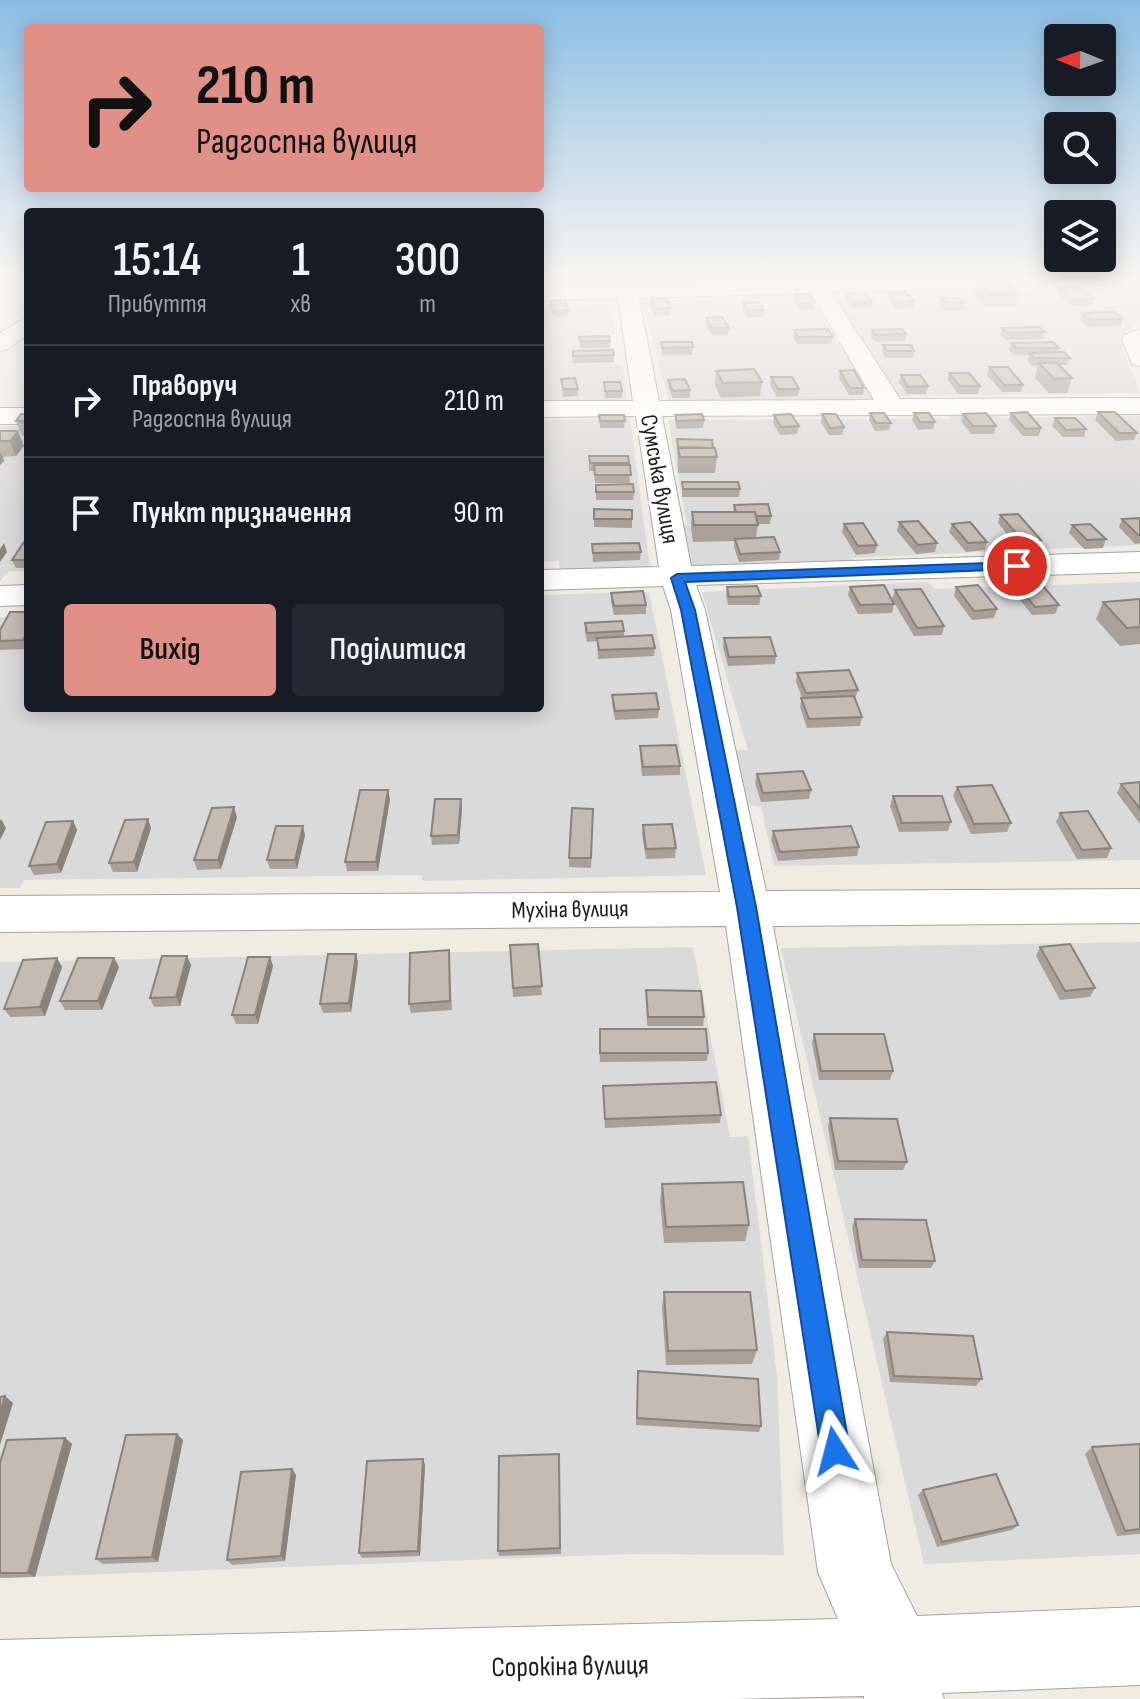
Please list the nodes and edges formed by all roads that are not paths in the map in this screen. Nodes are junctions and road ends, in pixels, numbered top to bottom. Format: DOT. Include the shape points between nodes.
graph roads {
  1 [pos="639,356"];
  2 [pos="860,356"];
  3 [pos="891,406"];
  4 [pos="1140,406"];
  5 [pos="648,408"];
  6 [pos="544,409"];
  7 [pos="0,416"];
  8 [pos="24,416"];
  9 [pos="1140,562"];
  10 [pos="677,578"];
  11 [pos="544,580"];
  12 [pos="24,595"];
  13 [pos="0,596"];
  14 [pos="1140,906"];
  15 [pos="746,907"];
  16 [pos="0,914"];
  17 [pos="1140,1646"];
  18 [pos="900,1678"];
  19 [pos="0,1679"];
  1 -- 5 [label="street, Сумська вулиця"];
  2 -- 3 [label="street"];
  3 -- 4 [label="street"];
  3 -- 5 [label="street"];
  5 -- 6 [label="street"];
  5 -- 10 [label="street, Сумська вулиця"];
  7 -- 8 [label="street"];
  9 -- 10 [label="street"];
  10 -- 11 [label="street"];
  10 -- 15 [label="street, Сумська вулиця" via="688,610"];
  12 -- 13 [label="street"];
  14 -- 15 [label="street, Мухіна вулиця"];
  15 -- 16 [label="street, Мухіна вулиця"];
  15 -- 18 [label="street, Сумська вулиця" via="855,1572"];
  17 -- 18 [label="street, Сорокіна вулиця"];
  18 -- 19 [label="street, Сорокіна вулиця"];
}
